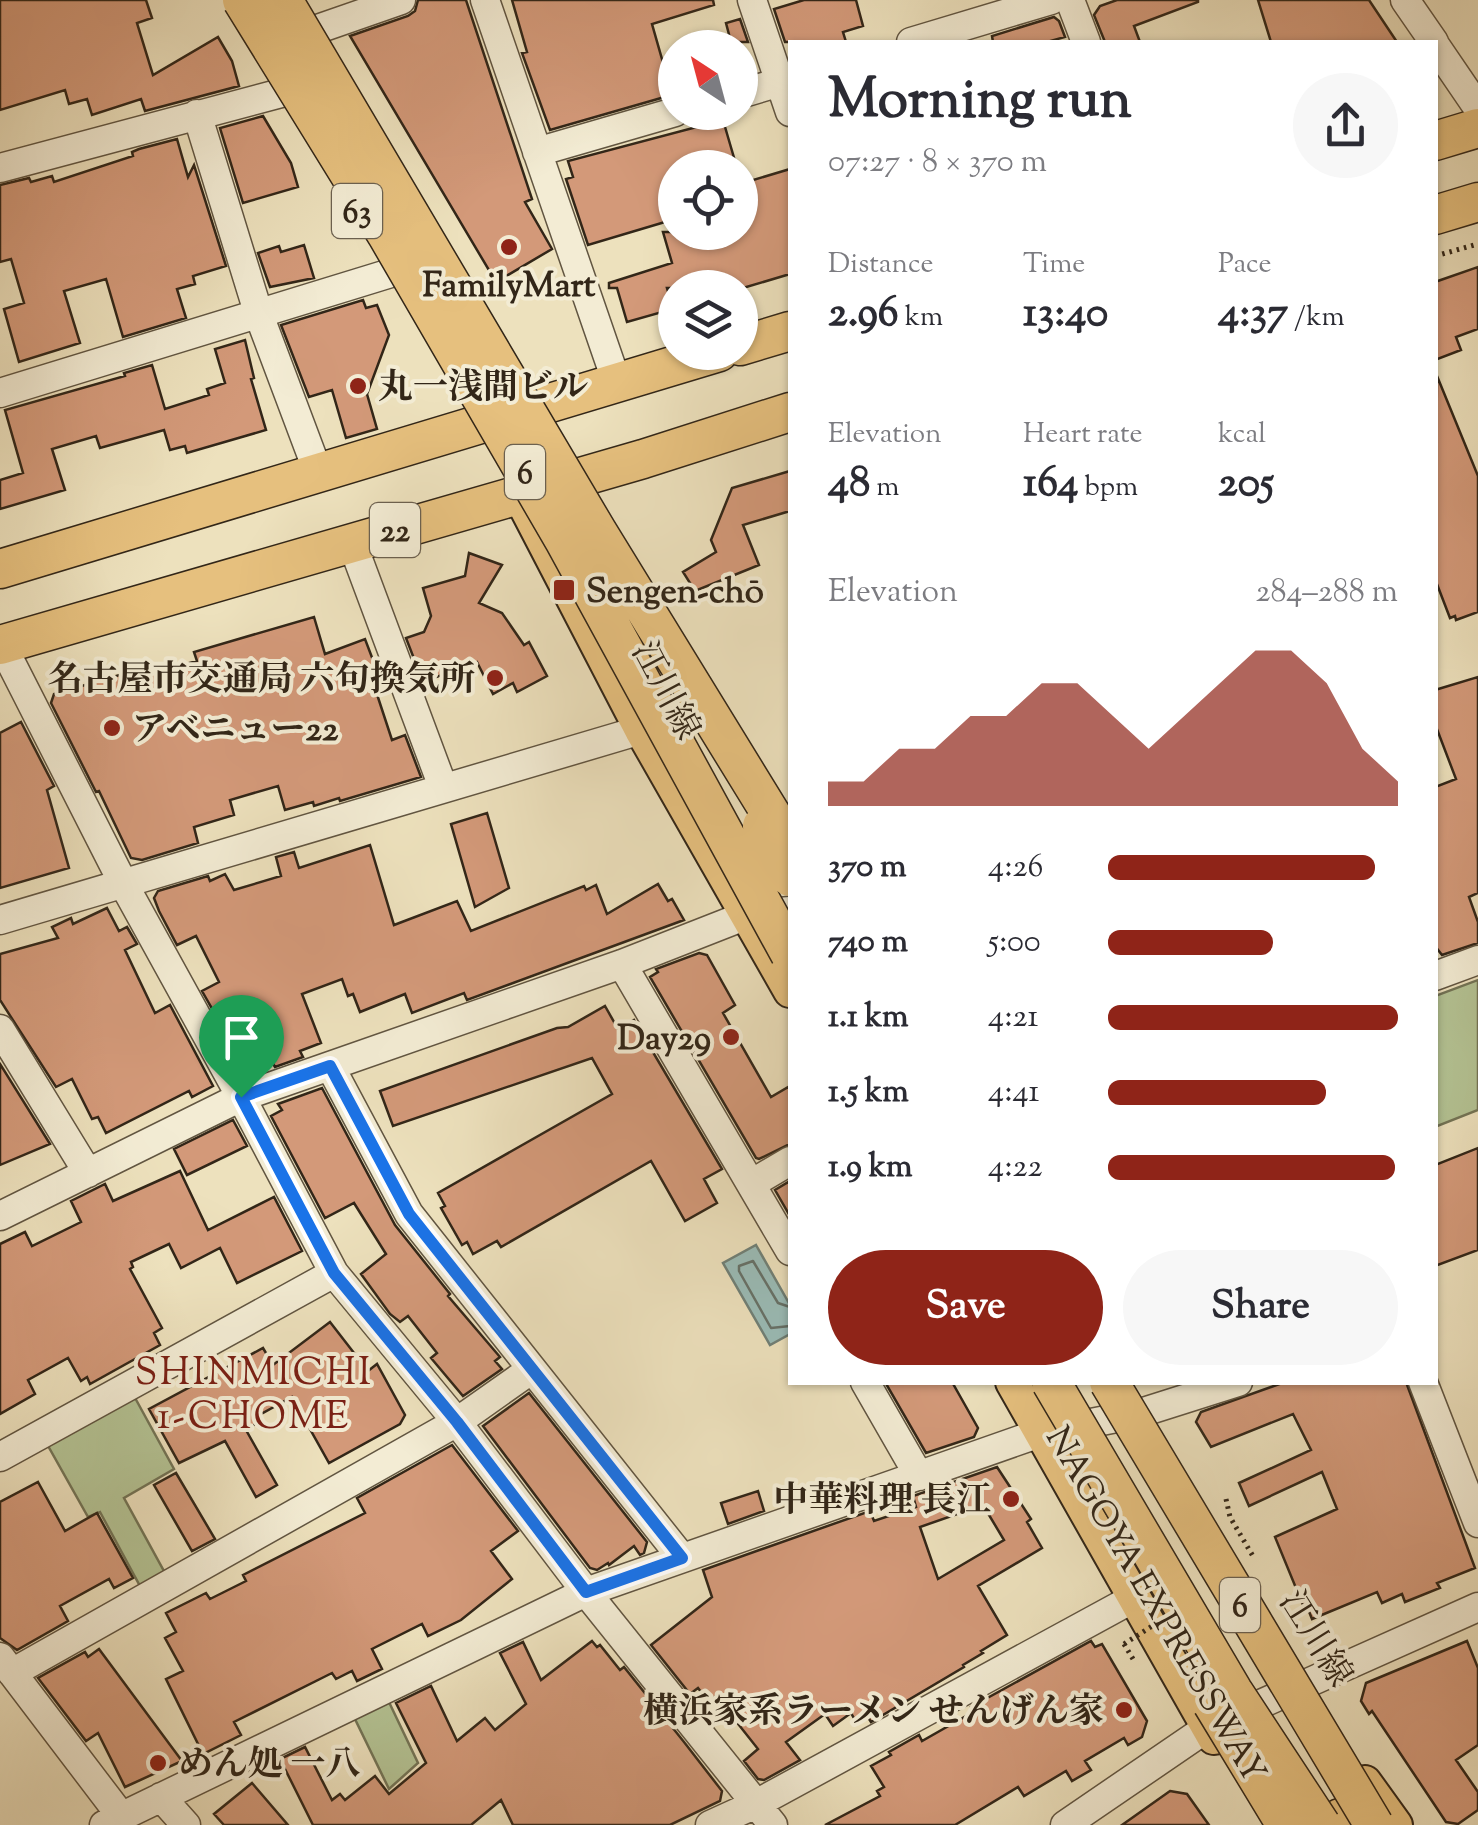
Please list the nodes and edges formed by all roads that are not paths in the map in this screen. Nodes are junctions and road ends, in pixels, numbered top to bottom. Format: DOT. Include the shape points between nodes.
graph roads {
  1 [pos="232,0"];
  2 [pos="242,0"];
  3 [pos="283,0"];
  4 [pos="294,0"];
  5 [pos="401,0"];
  6 [pos="485,0"];
  7 [pos="752,0"];
  8 [pos="1051,0"];
  9 [pos="1070,0"];
  10 [pos="1405,0"];
  11 [pos="312,31"];
  12 [pos="917,40"];
  13 [pos="1085,40"];
  14 [pos="1431,40"];
  15 [pos="1438,50"];
  16 [pos="785,80"];
  17 [pos="758,88"];
  18 [pos="286,92"];
  19 [pos="1478,108"];
  20 [pos="197,114"];
  21 [pos="658,117"];
  22 [pos="1478,128"];
  23 [pos="1438,140"];
  24 [pos="537,152"];
  25 [pos="0,168"];
  26 [pos="1478,202"];
  27 [pos="1438,214"];
  28 [pos="394,272"];
  29 [pos="259,315"];
  30 [pos="788,333"];
  31 [pos="758,341"];
  32 [pos="660,370"];
  33 [pos="617,383"];
  34 [pos="0,394"];
  35 [pos="537,408"];
  36 [pos="788,413"];
  37 [pos="480,424"];
  38 [pos="318,472"];
  39 [pos="580,476"];
  40 [pos="517,493"];
  41 [pos="581,535"];
  42 [pos="352,542"];
  43 [pos="0,569"];
  44 [pos="1,645"];
  45 [pos="641,730"];
  46 [pos="443,787"];
  47 [pos="788,814"];
  48 [pos="788,842"];
  49 [pos="788,874"];
  50 [pos="123,884"];
  51 [pos="788,910"];
  52 [pos="746,915"];
  53 [pos="0,920"];
  54 [pos="788,924"];
  55 [pos="788,950"];
  56 [pos="1478,960"];
  57 [pos="622,964"];
  58 [pos="1438,975"];
  59 [pos="788,988"];
  60 [pos="4,1042"];
  61 [pos="330,1066"];
  62 [pos="241,1097"];
  63 [pos="788,1162"];
  64 [pos="88,1173"];
  65 [pos="751,1184"];
  66 [pos="0,1216"];
  67 [pos="788,1248"];
  68 [pos="334,1273"];
  69 [pos="532,1369"];
  70 [pos="867,1385"];
  71 [pos="1014,1385"];
  72 [pos="1030,1385"];
  73 [pos="1053,1385"];
  74 [pos="1078,1385"];
  75 [pos="1112,1385"];
  76 [pos="1121,1385"];
  77 [pos="1229,1385"];
  78 [pos="1424,1385"];
  79 [pos="1137,1414"];
  80 [pos="457,1422"];
  81 [pos="1040,1433"];
  82 [pos="0,1457"];
  83 [pos="919,1476"];
  84 [pos="1478,1523"];
  85 [pos="682,1558"];
  86 [pos="586,1592"];
  87 [pos="1134,1598"];
  88 [pos="1478,1607"];
  89 [pos="6,1665"];
  90 [pos="1297,1686"];
  91 [pos="1208,1728"];
  92 [pos="161,1797"];
  93 [pos="764,1814"];
  94 [pos="112,1820"];
  95 [pos="1345,1823"];
  96 [pos="186,1825"];
  97 [pos="710,1825"];
  98 [pos="1064,1825"];
  99 [pos="1273,1825"];
  100 [pos="1286,1825"];
  101 [pos="1396,1825"];
  1 -- 18 [label="main road, 63"];
  2 -- 41 [label="highway, 6, bridge"];
  3 -- 41 [label="highway, 6, bridge"];
  4 -- 11 [label="main road, 63"];
  5 -- 11 [label="street"];
  6 -- 24 [label="street"];
  7 -- 16 [label="street"];
  8 -- 12 [label="street"];
  9 -- 13 [label="street"];
  10 -- 14 [label="street"];
  11 -- 35 [label="main road, 63"];
  15 -- 19 [label="street"];
  16 -- 17 [label="street"];
  18 -- 20 [label="street"];
  18 -- 28 [label="main road, 63"];
  20 -- 25 [label="street"];
  20 -- 29 [label="street"];
  21 -- 24 [label="street"];
  22 -- 23 [label="highway"];
  24 -- 33 [label="street"];
  26 -- 27 [label="highway"];
  28 -- 29 [label="street"];
  28 -- 37 [label="main road, 63"];
  29 -- 34 [label="street"];
  29 -- 38 [label="street"];
  30 -- 31 [label="highway"];
  32 -- 33 [label="highway, 22"];
  33 -- 35 [label="highway, 22"];
  35 -- 37 [label="highway, 22"];
  35 -- 39 [label="main road, 江川線"];
  36 -- 39 [label="highway, 22"];
  37 -- 38 [label="highway, 22"];
  37 -- 40 [label="main road, 江川線"];
  38 -- 43 [label="highway, 22"];
  39 -- 40 [label="highway, 22"];
  39 -- 47 [label="main road, 江川線"];
  40 -- 42 [label="highway, 22"];
  40 -- 45 [label="main road, 江川線"];
  41 -- 48 [label="highway, 6, bridge"];
  41 -- 49 [label="highway, bridge"];
  41 -- 54 [label="highway, bridge" via="678,730"];
  41 -- 55 [label="highway, 6, bridge"];
  42 -- 44 [label="highway, 22"];
  42 -- 46 [label="street"];
  44 -- 50 [label="street"];
  45 -- 46 [label="street"];
  45 -- 52 [label="main road, 江川線"];
  46 -- 50 [label="street"];
  50 -- 53 [label="street"];
  50 -- 62 [label="street"];
  51 -- 52 [label="street"];
  52 -- 57 [label="street"];
  52 -- 59 [label="main road, 江川線"];
  56 -- 58 [label="street"];
  57 -- 61 [label="street"];
  57 -- 65 [label="street"];
  60 -- 64 [label="street"];
  61 -- 62 [label="street"];
  61 -- 69 [label="street" via="409,1214"];
  62 -- 64 [label="street"];
  62 -- 68 [label="street"];
  63 -- 65 [label="street"];
  64 -- 66 [label="street"];
  65 -- 67 [label="street"];
  68 -- 80 [label="street"];
  68 -- 82 [label="street"];
  69 -- 80 [label="street"];
  69 -- 85 [label="street"];
  70 -- 83 [label="street"];
  71 -- 81 [label="main road"];
  72 -- 100 [label="highway, NAGOYA EXPRESSWAY / 6, bridge"];
  73 -- 95 [label="highway, bridge" via="1233,1691"];
  74 -- 95 [label="highway" via="1250,1680"];
  75 -- 95 [label="highway, NAGOYA EXPRESSWAY / 6, bridge"];
  76 -- 79 [label="main road, 江川線"];
  77 -- 79 [label="street"];
  78 -- 84 [label="street"];
  79 -- 81 [label="street"];
  79 -- 90 [label="main road, 江川線"];
  80 -- 86 [label="street"];
  80 -- 89 [label="street"];
  81 -- 83 [label="street"];
  81 -- 87 [label="main road"];
  83 -- 85 [label="street"];
  85 -- 86 [label="street"];
  86 -- 92 [label="street"];
  86 -- 93 [label="street"];
  87 -- 91 [label="main road"];
  87 -- 93 [label="street"];
  88 -- 90 [label="street"];
  89 -- 94 [label="street"];
  90 -- 91 [label="street"];
  90 -- 101 [label="main road, 江川線"];
  91 -- 98 [label="street"];
  91 -- 99 [label="main road"];
  92 -- 94 [label="street"];
  92 -- 96 [label="street"];
  93 -- 97 [label="street"];
}
